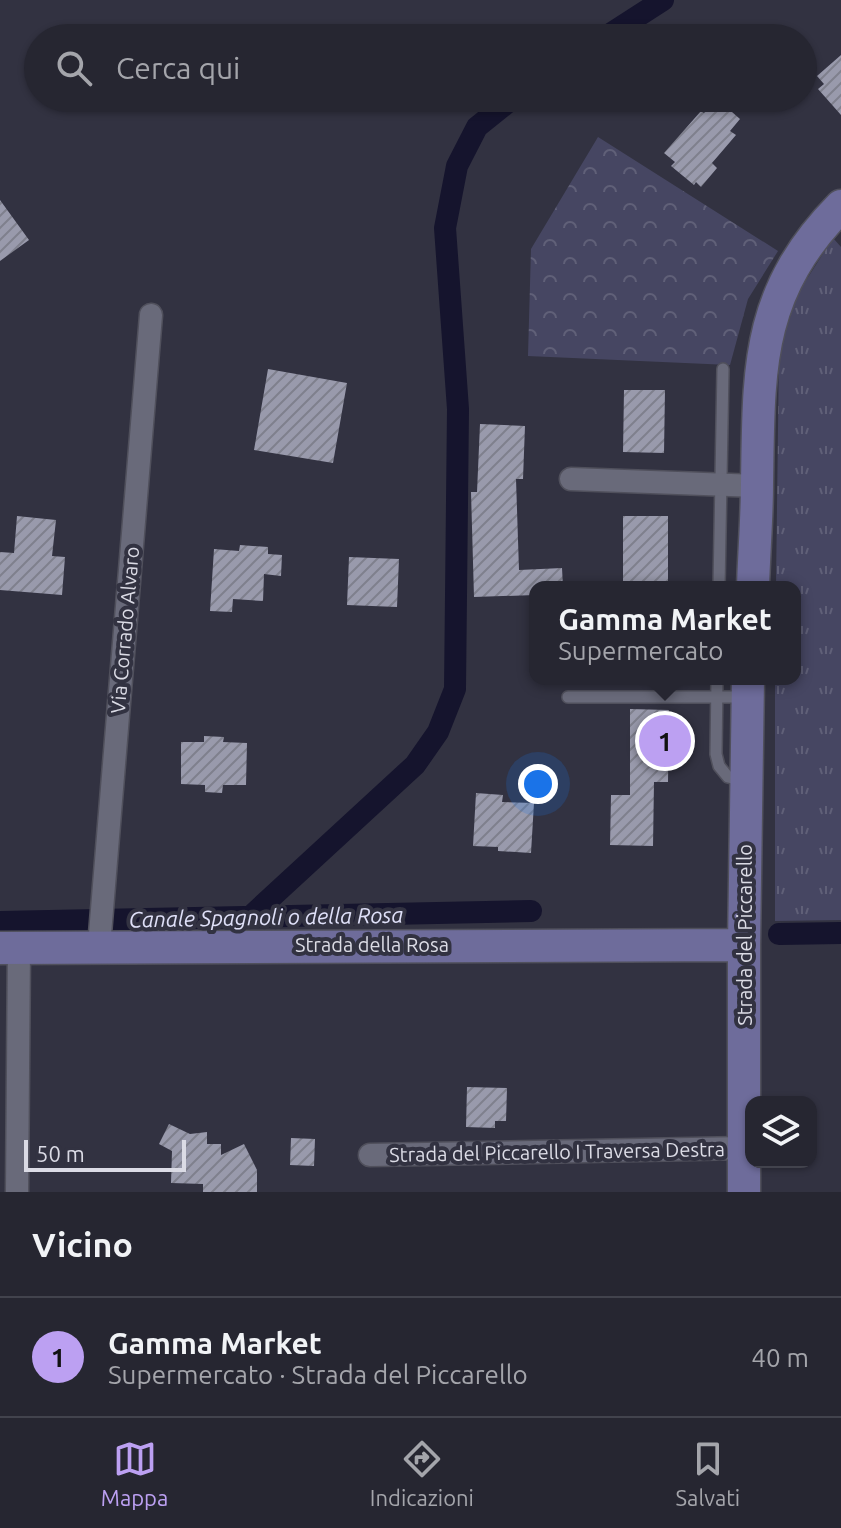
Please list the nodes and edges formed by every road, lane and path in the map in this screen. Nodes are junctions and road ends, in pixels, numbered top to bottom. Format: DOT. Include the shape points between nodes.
graph roads {
  1 [pos="841,206"];
  2 [pos="151,315"];
  3 [pos="723,369"];
  4 [pos="571,479"];
  5 [pos="720,484"];
  6 [pos="757,486"];
  7 [pos="719,581"];
  8 [pos="753,581"];
  9 [pos="738,691"];
  10 [pos="568,697"];
  11 [pos="744,945"];
  12 [pos="99,946"];
  13 [pos="9,947"];
  14 [pos="744,1148"];
  15 [pos="370,1155"];
  16 [pos="17,1192"];
  17 [pos="744,1192"];
  1 -- 6 [label="street" via="799,257 773,316 759,375"];
  2 -- 12 [label="street, Via Corrado Alvaro"];
  3 -- 5 [label="lane"];
  4 -- 5 [label="street"];
  5 -- 6 [label="street"];
  5 -- 7 [label="lane"];
  6 -- 8 [label="street"];
  9 -- 10 [label="lane"];
  9 -- 11 [label="street, Strada del Piccarello" via="747,781"];
  11 -- 12 [label="street, Strada della Rosa"];
  11 -- 14 [label="street, Strada del Piccarello"];
  12 -- 13 [label="street, Strada della Rosa"];
  13 -- 16 [label="street"];
  14 -- 15 [label="street, Strada del Piccarello I Traversa Destra"];
  14 -- 17 [label="street, Strada del Piccarello"];
}
